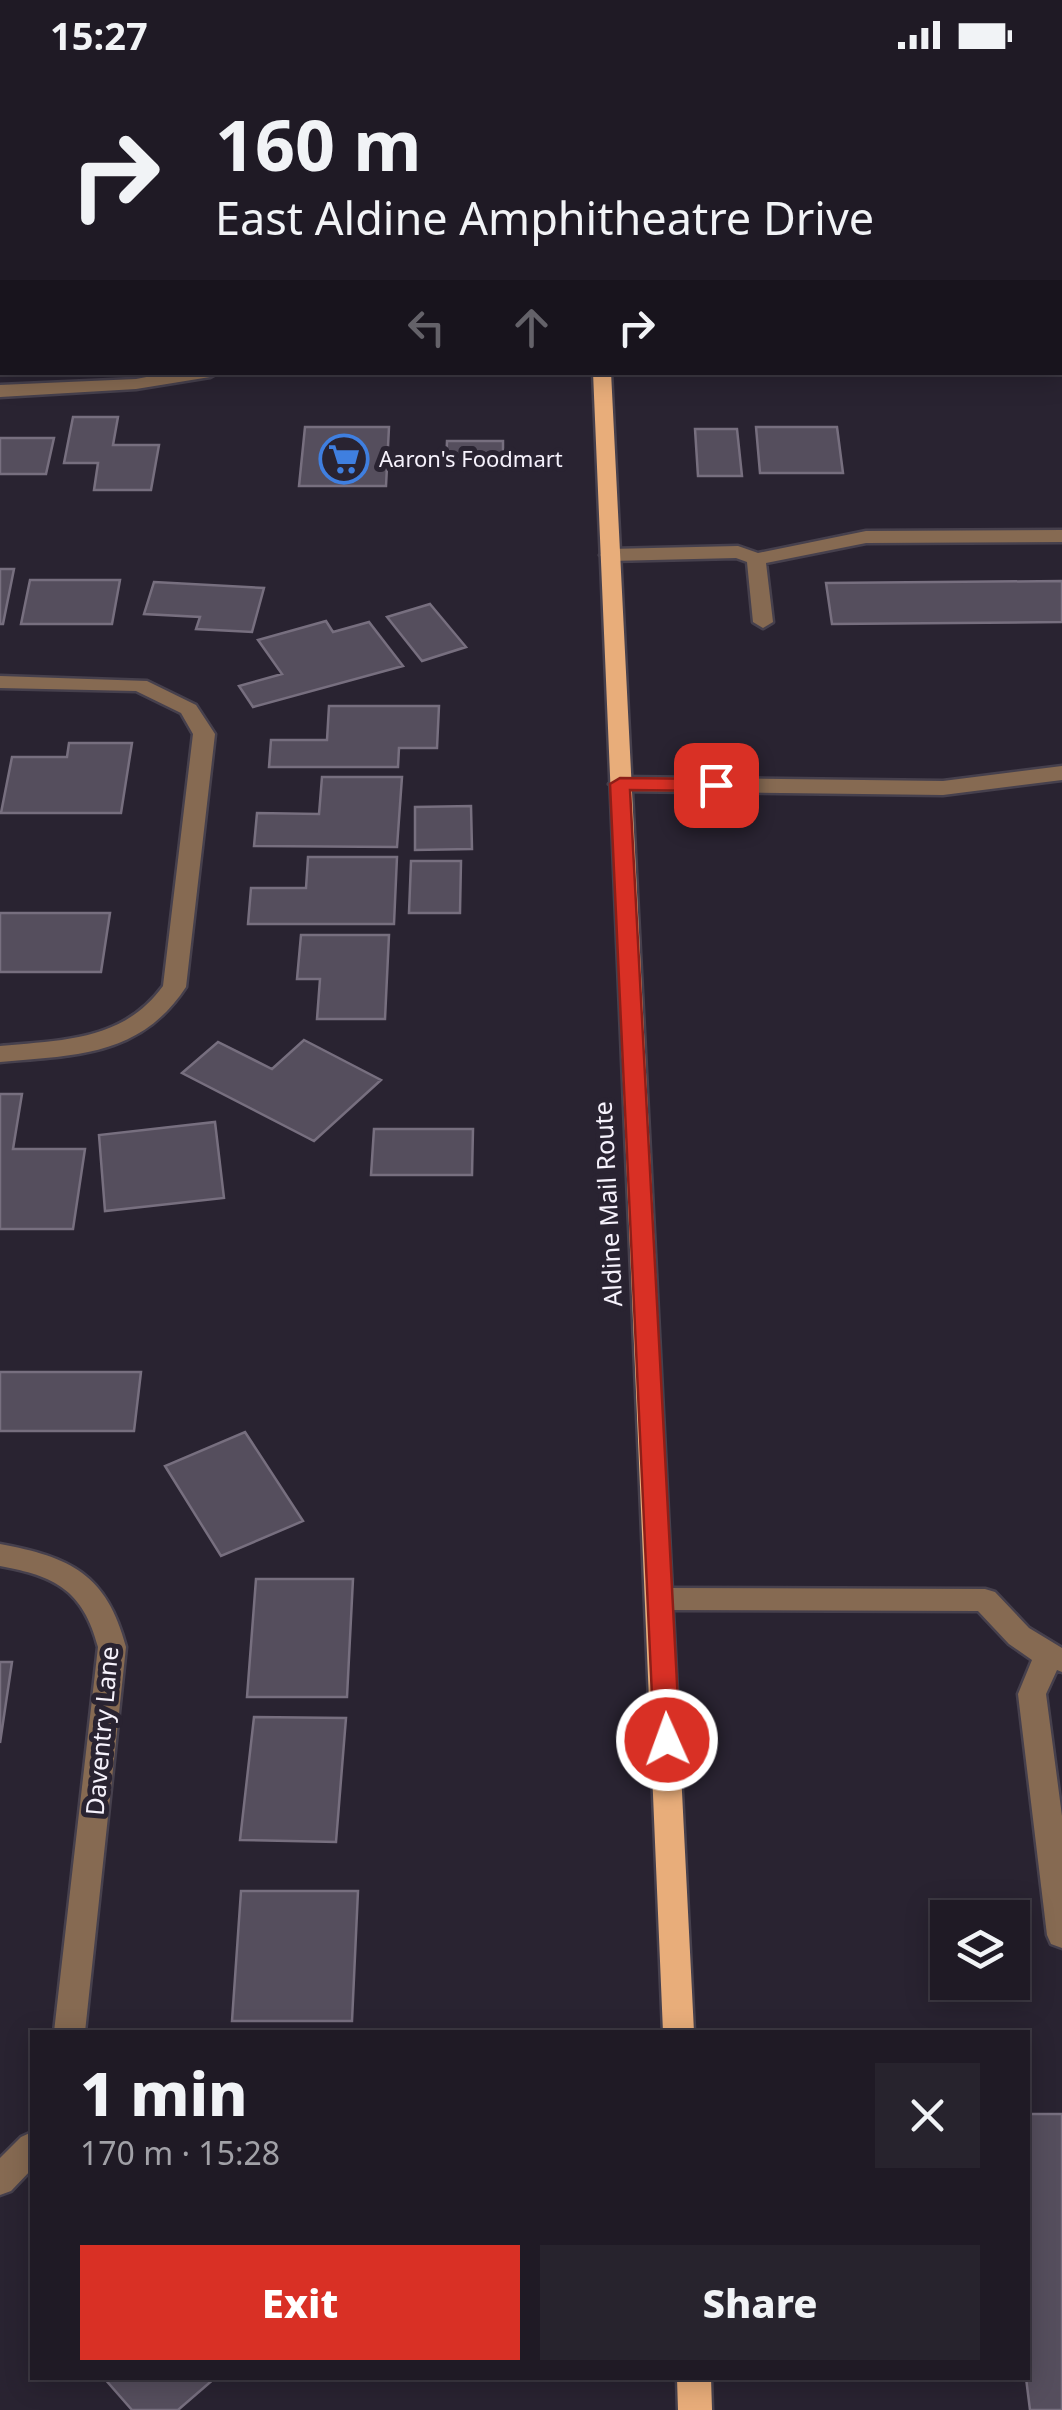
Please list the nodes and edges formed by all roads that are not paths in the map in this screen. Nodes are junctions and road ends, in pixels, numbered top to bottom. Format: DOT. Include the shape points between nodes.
graph roads {
  1 [pos="190,375"];
  2 [pos="602,375"];
  3 [pos="0,391"];
  4 [pos="1062,536"];
  5 [pos="610,554"];
  6 [pos="756,559"];
  7 [pos="763,622"];
  8 [pos="0,682"];
  9 [pos="1062,773"];
  10 [pos="620,784"];
  11 [pos="0,1054"];
  12 [pos="0,1556"];
  13 [pos="660,1599"];
  14 [pos="1055,1659"];
  15 [pos="1062,1935"];
  16 [pos="70,2030"];
  17 [pos="680,2030"];
  18 [pos="30,2149"];
  19 [pos="0,2180"];
  20 [pos="694,2380"];
  21 [pos="695,2410"];
  1 -- 3 [label="street"];
  2 -- 5 [label="main road, Aldine Mail Route"];
  4 -- 6 [label="street" via="866,537"];
  5 -- 6 [label="street" via="738,552"];
  5 -- 10 [label="main road, Aldine Mail Route"];
  6 -- 7 [label="street"];
  8 -- 11 [label="street" via="140,684 190,709 204,734 174,987 156,1012 128,1032 87,1046"];
  9 -- 10 [label="street" via="944,788"];
  10 -- 13 [label="main road, Aldine Mail Route"];
  12 -- 16 [label="street, Daventry Lane" via="41,1562 70,1576 108,1620 112,1647"];
  13 -- 14 [label="street" via="985,1600 1015,1633"];
  13 -- 17 [label="main road, Aldine Mail Route"];
  14 -- 15 [label="street" via="1032,1694"];
  18 -- 19 [label="street"];
  20 -- 21 [label="main road"];
}
